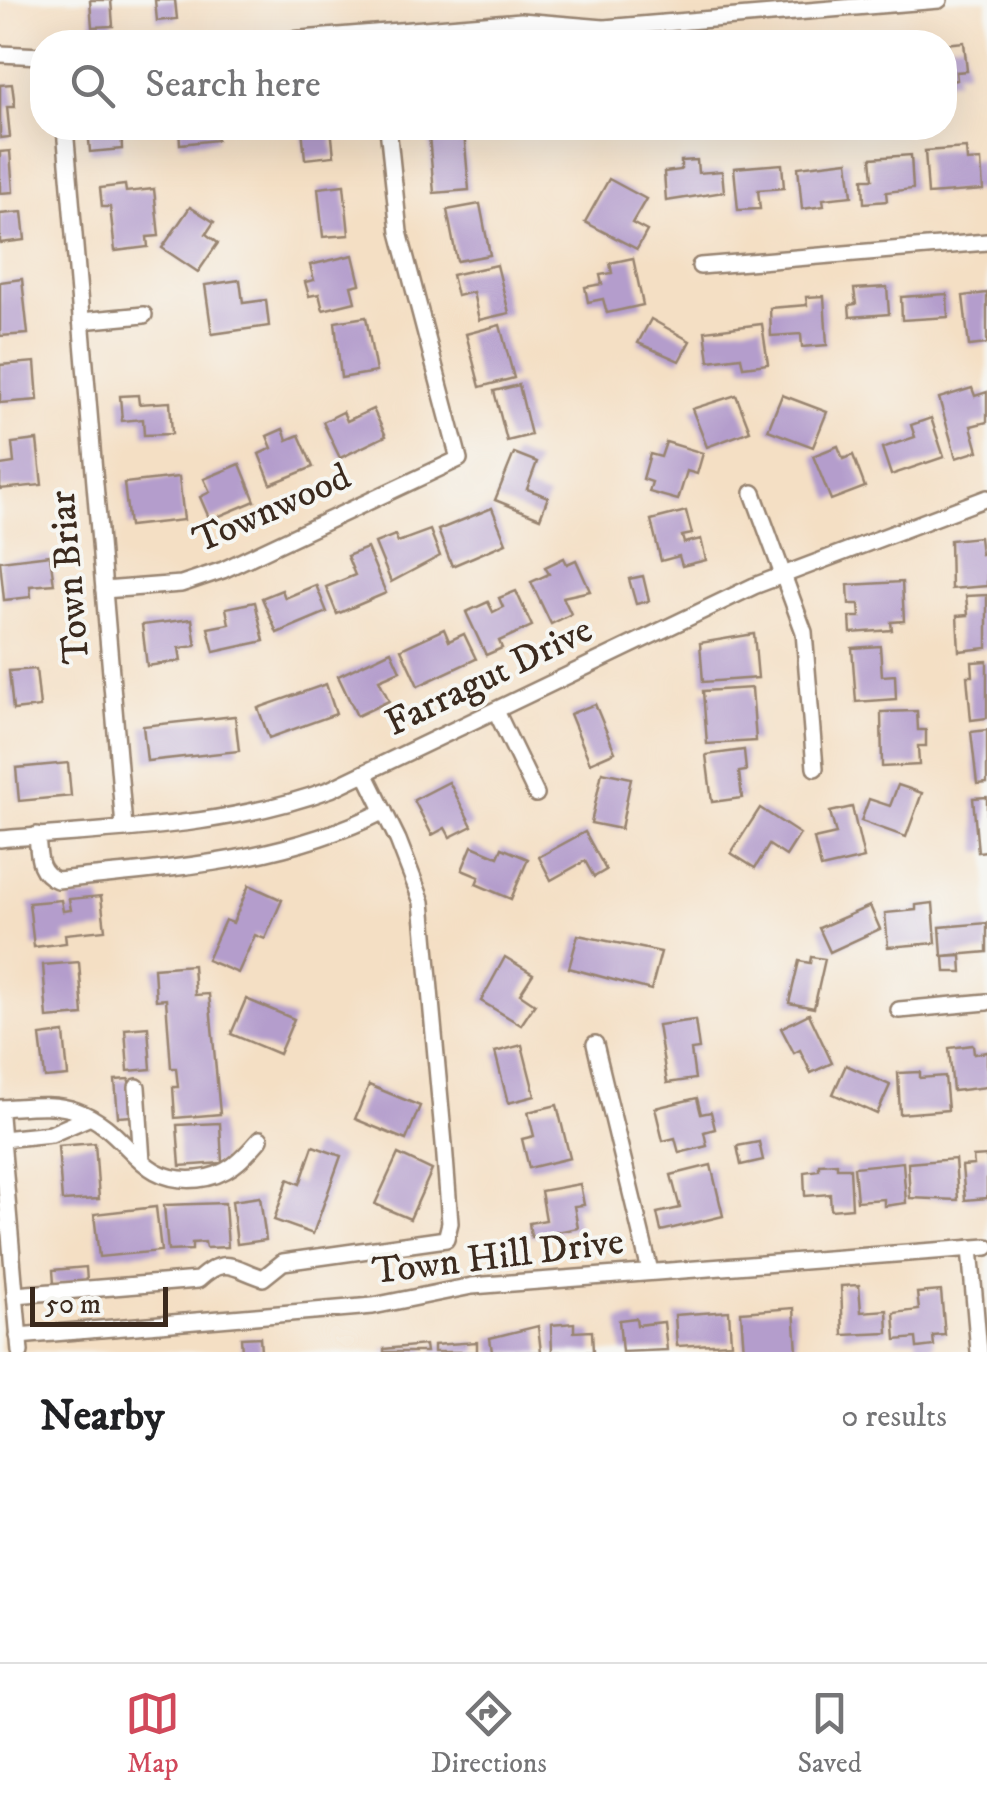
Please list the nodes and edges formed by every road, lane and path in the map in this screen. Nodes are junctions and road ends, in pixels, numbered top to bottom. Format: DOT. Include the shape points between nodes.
graph roads {
  1 [pos="938,0"];
  2 [pos="445,30"];
  3 [pos="0,54"];
  4 [pos="30,55"];
  5 [pos="66,140"];
  6 [pos="389,140"];
  7 [pos="987,242"];
  8 [pos="700,266"];
  9 [pos="144,315"];
  10 [pos="81,321"];
  11 [pos="752,493"];
  12 [pos="987,498"];
  13 [pos="786,575"];
  14 [pos="104,590"];
  15 [pos="496,711"];
  16 [pos="815,768"];
  17 [pos="365,773"];
  18 [pos="536,794"];
  19 [pos="384,811"];
  20 [pos="124,828"];
  21 [pos="37,835"];
  22 [pos="0,838"];
  23 [pos="987,1002"];
  24 [pos="899,1010"];
  25 [pos="595,1044"];
  26 [pos="137,1086"];
  27 [pos="0,1112"];
  28 [pos="90,1117"];
  29 [pos="260,1139"];
  30 [pos="2,1140"];
  31 [pos="142,1161"];
  32 [pos="978,1248"];
  33 [pos="650,1270"];
  34 [pos="15,1294"];
  35 [pos="19,1344"];
  36 [pos="978,1352"];
  1 -- 2 [label="street" via="604,28 521,21"];
  3 -- 4 [label="street"];
  5 -- 10 [label="street, Town Briar"];
  6 -- 14 [label="street, Townwood" via="399,232 458,459 223,570 181,584"];
  7 -- 8 [label="street"];
  9 -- 10 [label="street"];
  10 -- 14 [label="street, Town Briar"];
  11 -- 13 [label="street"];
  12 -- 13 [label="street, Farragut Drive"];
  13 -- 15 [label="street, Farragut Drive"];
  13 -- 16 [label="street" via="804,632"];
  14 -- 20 [label="street, Town Briar"];
  15 -- 17 [label="street, Farragut Drive"];
  15 -- 18 [label="street"];
  17 -- 19 [label="street"];
  17 -- 20 [label="street, Farragut Drive" via="286,806"];
  19 -- 21 [label="street" via="234,862 57,880 39,862"];
  19 -- 34 [label="street" via="422,902 450,1222 446,1239 283,1262 263,1278 227,1262 198,1280"];
  20 -- 21 [label="street, Farragut Drive"];
  21 -- 22 [label="street, Farragut Drive"];
  23 -- 24 [label="street"];
  25 -- 33 [label="street"];
  26 -- 31 [label="street"];
  27 -- 28 [label="street" via="74,1109"];
  27 -- 30 [label="street"];
  28 -- 30 [label="street" via="50,1134"];
  28 -- 31 [label="street"];
  29 -- 31 [label="street" via="235,1168 210,1178 174,1182"];
  30 -- 34 [label="street"];
  32 -- 33 [label="street, Town Hill Drive"];
  32 -- 36 [label="street"];
  33 -- 35 [label="street, Town Hill Drive"];
  34 -- 35 [label="street"];
}
